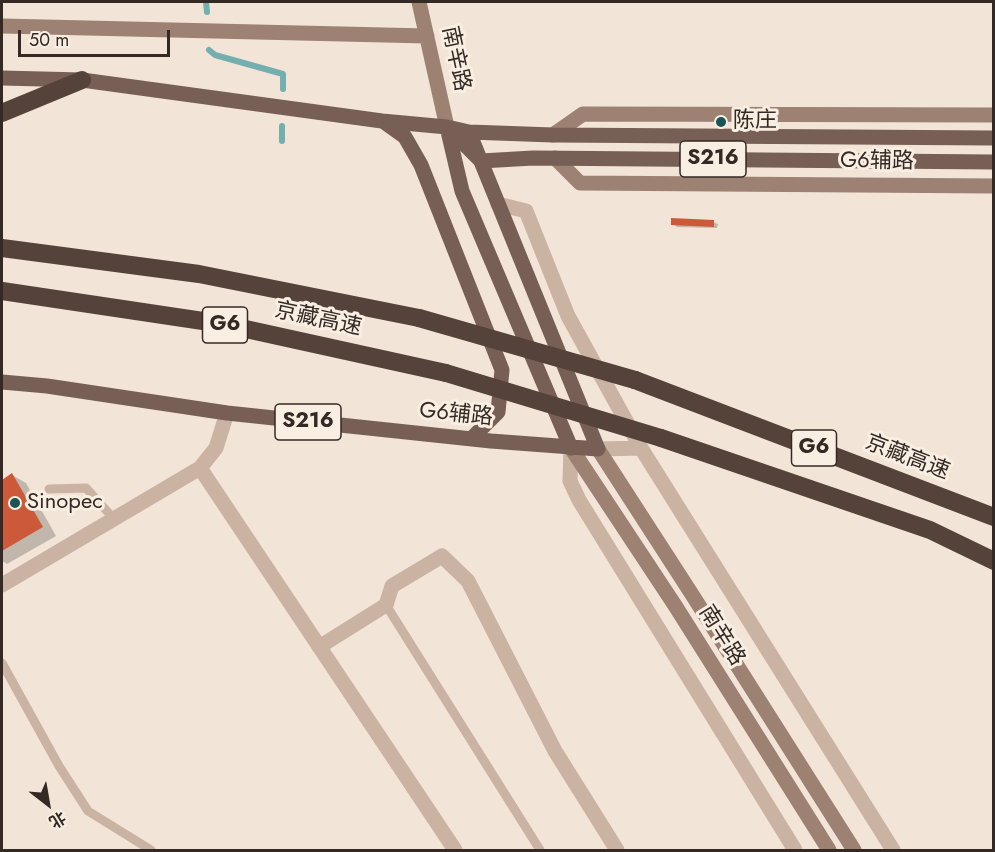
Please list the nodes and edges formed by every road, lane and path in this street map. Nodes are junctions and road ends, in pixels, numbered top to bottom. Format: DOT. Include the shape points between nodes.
graph roads {
  1 [pos="419,2"];
  2 [pos="2,26"];
  3 [pos="427,36"];
  4 [pos="2,78"];
  5 [pos="82,80"];
  6 [pos="2,113"];
  7 [pos="993,115"];
  8 [pos="382,121"];
  9 [pos="447,127"];
  10 [pos="469,132"];
  11 [pos="553,135"];
  12 [pos="993,138"];
  13 [pos="555,158"];
  14 [pos="481,161"];
  15 [pos="993,162"];
  16 [pos="993,186"];
  17 [pos="498,204"];
  18 [pos="2,248"];
  19 [pos="2,291"];
  20 [pos="2,382"];
  21 [pos="227,413"];
  22 [pos="471,439"];
  23 [pos="571,448"];
  24 [pos="641,448"];
  25 [pos="598,449"];
  26 [pos="200,468"];
  27 [pos="49,489"];
  28 [pos="993,517"];
  29 [pos="115,520"];
  30 [pos="993,561"];
  31 [pos="2,585"];
  32 [pos="386,604"];
  33 [pos="319,647"];
  34 [pos="2,663"];
  35 [pos="151,850"];
  36 [pos="454,850"];
  37 [pos="540,850"];
  38 [pos="617,850"];
  39 [pos="795,850"];
  40 [pos="829,850"];
  41 [pos="854,850"];
  42 [pos="893,850"];
  1 -- 3 [label="street, 南辛路"];
  2 -- 3 [label="street"];
  3 -- 9 [label="street, 南辛路"];
  4 -- 5 [label="main road, G6辅路 / S216"];
  5 -- 6 [label="highway"];
  5 -- 8 [label="main road, G6辅路 / S216"];
  7 -- 11 [label="street, G6辅路 / S216" via="583,114"];
  8 -- 9 [label="main road, G6辅路 / S216"];
  8 -- 22 [label="main road" via="405,137 421,165 502,370 498,412"];
  9 -- 10 [label="main road, G6辅路 / S216"];
  9 -- 14 [label="main road"];
  9 -- 23 [label="main road" via="462,191"];
  10 -- 11 [label="main road, G6辅路 / S216"];
  10 -- 14 [label="main road"];
  11 -- 12 [label="main road, G6辅路 / S216"];
  13 -- 14 [label="main road, G6辅路 / S216"];
  13 -- 15 [label="main road, G6辅路 / S216"];
  13 -- 16 [label="street, G6辅路 / S216" via="580,183"];
  14 -- 17 [label="main road"];
  17 -- 24 [label="street" via="526,211 568,316"];
  17 -- 25 [label="main road"];
  18 -- 28 [label="highway, 京藏高速 / G6, bridge" via="199,274 419,318 635,380"];
  19 -- 30 [label="highway, 京藏高速 / G6, bridge" via="223,324 446,373 662,438 930,530"];
  20 -- 21 [label="main road, G6辅路 / S216"];
  21 -- 22 [label="main road, G6辅路 / S216"];
  21 -- 26 [label="street" via="216,448"];
  22 -- 23 [label="main road, G6辅路 / S216"];
  23 -- 25 [label="main road, G6辅路 / S216"];
  23 -- 39 [label="street" via="570,481 579,500"];
  23 -- 40 [label="street, 南辛路"];
  24 -- 25 [label="street"];
  24 -- 42 [label="street"];
  25 -- 41 [label="street, 南辛路"];
  26 -- 29 [label="street"];
  26 -- 33 [label="street"];
  27 -- 29 [label="lane" via="86,488"];
  29 -- 31 [label="street"];
  32 -- 33 [label="street"];
  32 -- 37 [label="lane"];
  32 -- 38 [label="street" via="392,586 442,556 468,581 555,751"];
  33 -- 36 [label="street"];
  34 -- 35 [label="lane" via="88,811"];
}
